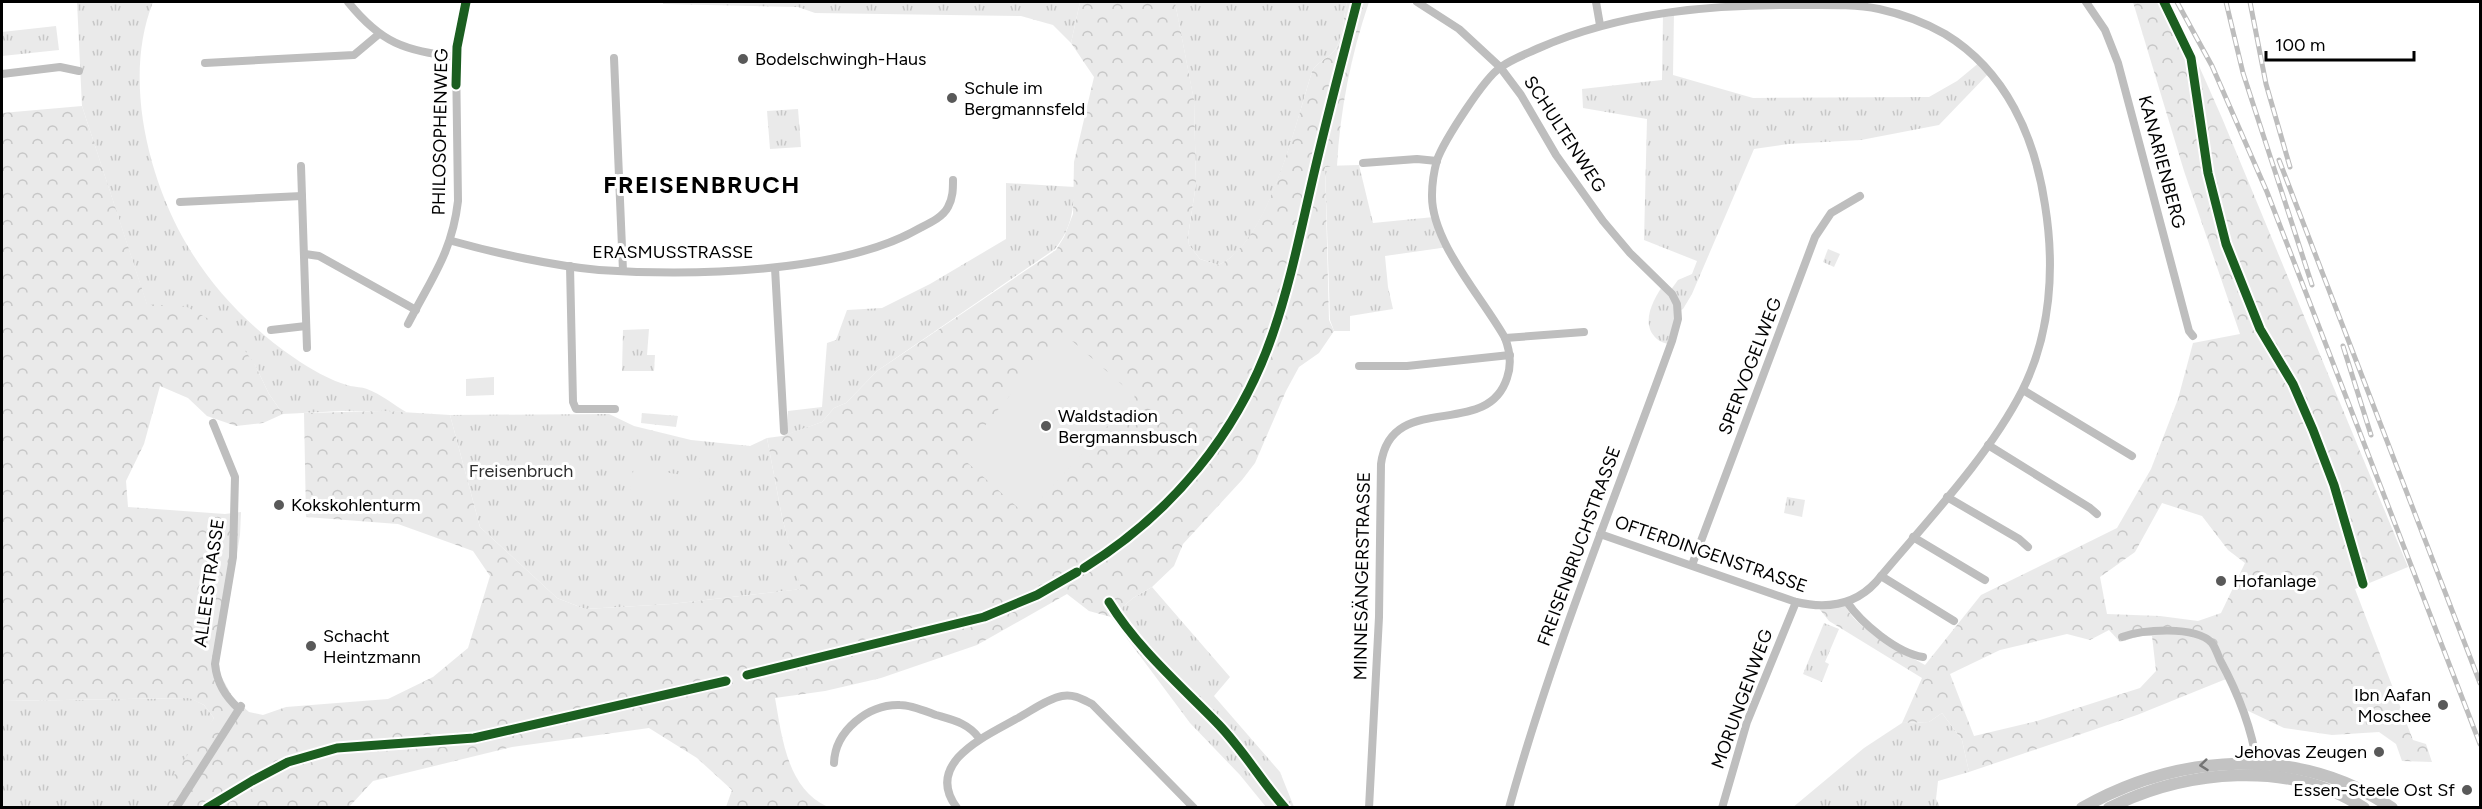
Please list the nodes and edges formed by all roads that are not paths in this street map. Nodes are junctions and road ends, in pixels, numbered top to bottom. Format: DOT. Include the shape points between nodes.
graph roads {
  1 [pos="348,2"];
  2 [pos="466,2"];
  3 [pos="1418,2"];
  4 [pos="1596,2"];
  5 [pos="2086,2"];
  6 [pos="1766,3"];
  7 [pos="1600,25"];
  8 [pos="378,34"];
  9 [pos="456,57"];
  10 [pos="614,58"];
  11 [pos="205,63"];
  12 [pos="1500,67"];
  13 [pos="78,72"];
  14 [pos="2,74"];
  15 [pos="1437,161"];
  16 [pos="1363,163"];
  17 [pos="301,166"];
  18 [pos="953,180"];
  19 [pos="302,196"];
  20 [pos="1860,196"];
  21 [pos="180,202"];
  22 [pos="452,241"];
  23 [pos="304,254"];
  24 [pos="570,266"];
  25 [pos="775,268"];
  26 [pos="623,271"];
  27 [pos="1674,297"];
  28 [pos="416,310"];
  29 [pos="408,324"];
  30 [pos="306,326"];
  31 [pos="271,330"];
  32 [pos="1584,332"];
  33 [pos="2193,336"];
  34 [pos="1505,338"];
  35 [pos="307,348"];
  36 [pos="1510,355"];
  37 [pos="1359,366"];
  38 [pos="2023,390"];
  39 [pos="615,409"];
  40 [pos="213,423"];
  41 [pos="784,431"];
  42 [pos="1988,444"];
  43 [pos="2132,456"];
  44 [pos="1947,497"];
  45 [pos="2097,514"];
  46 [pos="1600,534"];
  47 [pos="1913,537"];
  48 [pos="2028,547"];
  49 [pos="1692,565"];
  50 [pos="1881,576"];
  51 [pos="1986,580"];
  52 [pos="1796,602"];
  53 [pos="1847,602"];
  54 [pos="1954,621"];
  55 [pos="2121,637"];
  56 [pos="1923,657"];
  57 [pos="979,738"];
  58 [pos="834,763"];
  59 [pos="2258,770"];
  60 [pos="176,807"];
  61 [pos="957,807"];
  62 [pos="1194,807"];
  63 [pos="1369,807"];
  64 [pos="1509,807"];
  65 [pos="1722,807"];
  66 [pos="2082,807"];
  67 [pos="2109,807"];
  68 [pos="2364,807"];
  69 [pos="2392,807"];
  1 -- 8 [label="street"];
  2 -- 9 [label="street, PHILOSOPHENWEG"];
  3 -- 12 [label="street, SCHULTENWEG" via="1459,29"];
  4 -- 7 [label="street"];
  5 -- 33 [label="street, KANARIENBERG" via="2105,30 2118,63"];
  6 -- 7 [label="street, OFTERDINGENSTRASSE"];
  6 -- 38 [label="street, OFTERDINGENSTRASSE" via="1874,8 1901,14 1965,48 2002,88 2028,134 2048,223 2048,308"];
  7 -- 12 [label="street, OFTERDINGENSTRASSE"];
  8 -- 9 [label="street" via="417,51"];
  8 -- 11 [label="street" via="354,55"];
  9 -- 22 [label="street, PHILOSOPHENWEG" via="459,201"];
  10 -- 26 [label="street"];
  12 -- 15 [label="street, MINNESÄNGERSTRASSE" via="1485,83"];
  12 -- 27 [label="street, SCHULTENWEG" via="1603,221"];
  13 -- 14 [label="street" via="60,67"];
  15 -- 16 [label="street"];
  15 -- 34 [label="street, MINNESÄNGERSTRASSE" via="1432,198 1438,231"];
  17 -- 19 [label="street"];
  18 -- 25 [label="street, ERASMUSSTRASSE" via="948,208 911,233 874,248"];
  19 -- 21 [label="street"];
  19 -- 23 [label="street"];
  20 -- 49 [label="street, SPERVOGELWEG" via="1832,213 1815,237"];
  22 -- 24 [label="street, ERASMUSSTRASSE"];
  22 -- 28 [label="street, PHILOSOPHENWEG"];
  23 -- 28 [label="street" via="319,256"];
  23 -- 30 [label="street"];
  24 -- 26 [label="street, ERASMUSSTRASSE"];
  24 -- 39 [label="street, ERASMUSSTRASSE" via="573,402 576,410"];
  25 -- 26 [label="street, ERASMUSSTRASSE"];
  25 -- 41 [label="street, ERASMUSSTRASSE"];
  27 -- 46 [label="street, FREISENBRUCHSTRASSE" via="1678,319 1673,337"];
  28 -- 29 [label="street, PHILOSOPHENWEG"];
  30 -- 31 [label="street"];
  30 -- 35 [label="street"];
  32 -- 34 [label="street"];
  34 -- 36 [label="street, MINNESÄNGERSTRASSE"];
  36 -- 37 [label="street" via="1407,366"];
  36 -- 63 [label="street, MINNESÄNGERSTRASSE" via="1506,382 1488,404 1406,425 1393,435 1384,450"];
  38 -- 42 [label="street, OFTERDINGENSTRASSE"];
  38 -- 43 [label="street"];
  40 -- 60 [label="street, ALLEESTRASSE" via="235,477 233,558 215,664 223,691 240,707"];
  42 -- 44 [label="street, OFTERDINGENSTRASSE"];
  42 -- 45 [label="street"];
  44 -- 47 [label="street, OFTERDINGENSTRASSE"];
  44 -- 48 [label="street"];
  46 -- 49 [label="street, OFTERDINGENSTRASSE"];
  46 -- 64 [label="street, FREISENBRUCHSTRASSE" via="1532,728"];
  47 -- 50 [label="street, OFTERDINGENSTRASSE"];
  47 -- 51 [label="street"];
  49 -- 52 [label="street, OFTERDINGENSTRASSE"];
  50 -- 53 [label="street, OFTERDINGENSTRASSE" via="1864,593"];
  50 -- 54 [label="street"];
  52 -- 53 [label="street, OFTERDINGENSTRASSE" via="1817,606"];
  52 -- 65 [label="street, MORUNGENWEG" via="1749,718"];
  53 -- 56 [label="street" via="1858,618 1880,635"];
  55 -- 59 [label="street" via="2136,632 2180,632 2194,634 2212,644 2248,726"];
  57 -- 58 [label="street" via="959,722 902,704 884,706 853,723 834,752"];
  57 -- 61 [label="street" via="951,768 948,784"];
  57 -- 62 [label="street" via="1051,700 1076,696 1092,704"];
  59 -- 66 [label="main road, one-way" via="2207,765 2163,773"];
  59 -- 67 [label="main road" via="2151,790"];
  59 -- 68 [label="main road" via="2321,787"];
  59 -- 69 [label="main road" via="2290,767 2328,776"];
}
